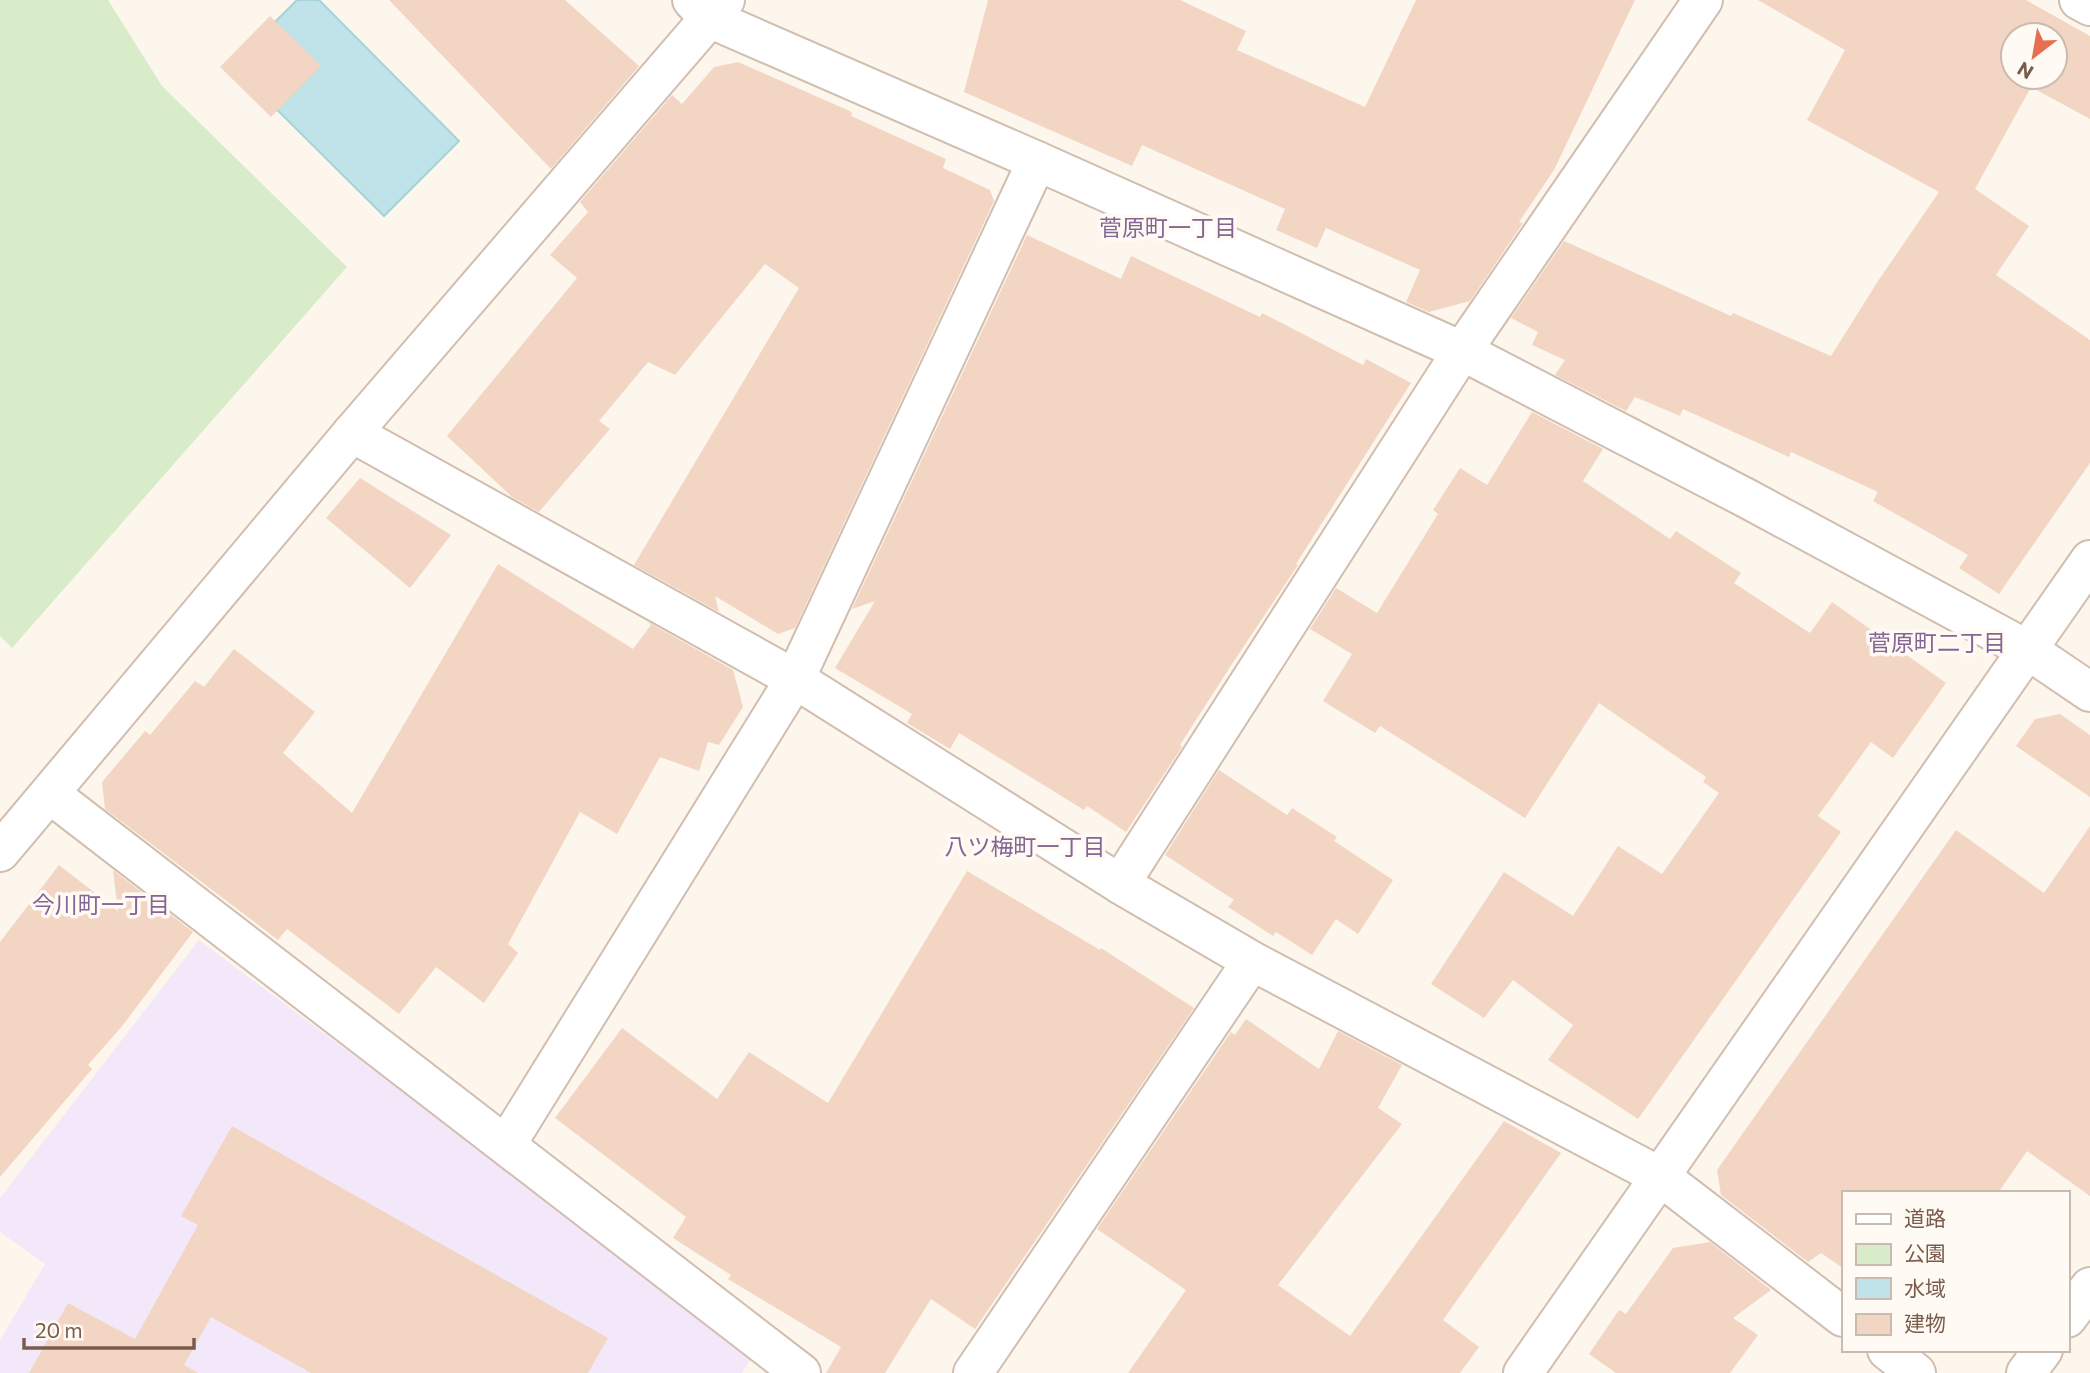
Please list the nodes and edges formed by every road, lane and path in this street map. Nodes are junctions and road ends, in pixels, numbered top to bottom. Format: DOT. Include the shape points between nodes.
graph roads {
  1 [pos="1703,0"];
  2 [pos="2079,0"];
  3 [pos="709,6"];
  4 [pos="2090,6"];
  5 [pos="1037,160"];
  6 [pos="1462,351"];
  7 [pos="352,433"];
  8 [pos="2090,560"];
  9 [pos="2028,650"];
  10 [pos="794,679"];
  11 [pos="2090,692"];
  12 [pos="50,794"];
  13 [pos="0,852"];
  14 [pos="1120,884"];
  15 [pos="1252,961"];
  16 [pos="506,1145"];
  17 [pos="1661,1177"];
  18 [pos="2090,1287"];
  19 [pos="2069,1315"];
  20 [pos="1842,1316"];
  21 [pos="1890,1352"];
  22 [pos="2042,1352"];
  23 [pos="802,1373"];
  24 [pos="973,1373"];
  25 [pos="1522,1373"];
  26 [pos="1916,1373"];
  27 [pos="2026,1373"];
  1 -- 6 [label="street"];
  2 -- 4 [label="street"];
  3 -- 5 [label="street"];
  3 -- 7 [label="street"];
  5 -- 6 [label="street"];
  5 -- 10 [label="street"];
  6 -- 9 [label="street"];
  6 -- 14 [label="street"];
  7 -- 10 [label="street"];
  7 -- 12 [label="street"];
  8 -- 9 [label="street"];
  9 -- 11 [label="street"];
  9 -- 17 [label="street"];
  10 -- 14 [label="street"];
  10 -- 16 [label="street"];
  12 -- 13 [label="street"];
  12 -- 16 [label="street"];
  14 -- 15 [label="street"];
  15 -- 17 [label="street"];
  15 -- 24 [label="street"];
  16 -- 23 [label="street"];
  17 -- 20 [label="street"];
  17 -- 25 [label="street"];
  18 -- 19 [label="street"];
  21 -- 26 [label="street"];
  22 -- 27 [label="street"];
}
